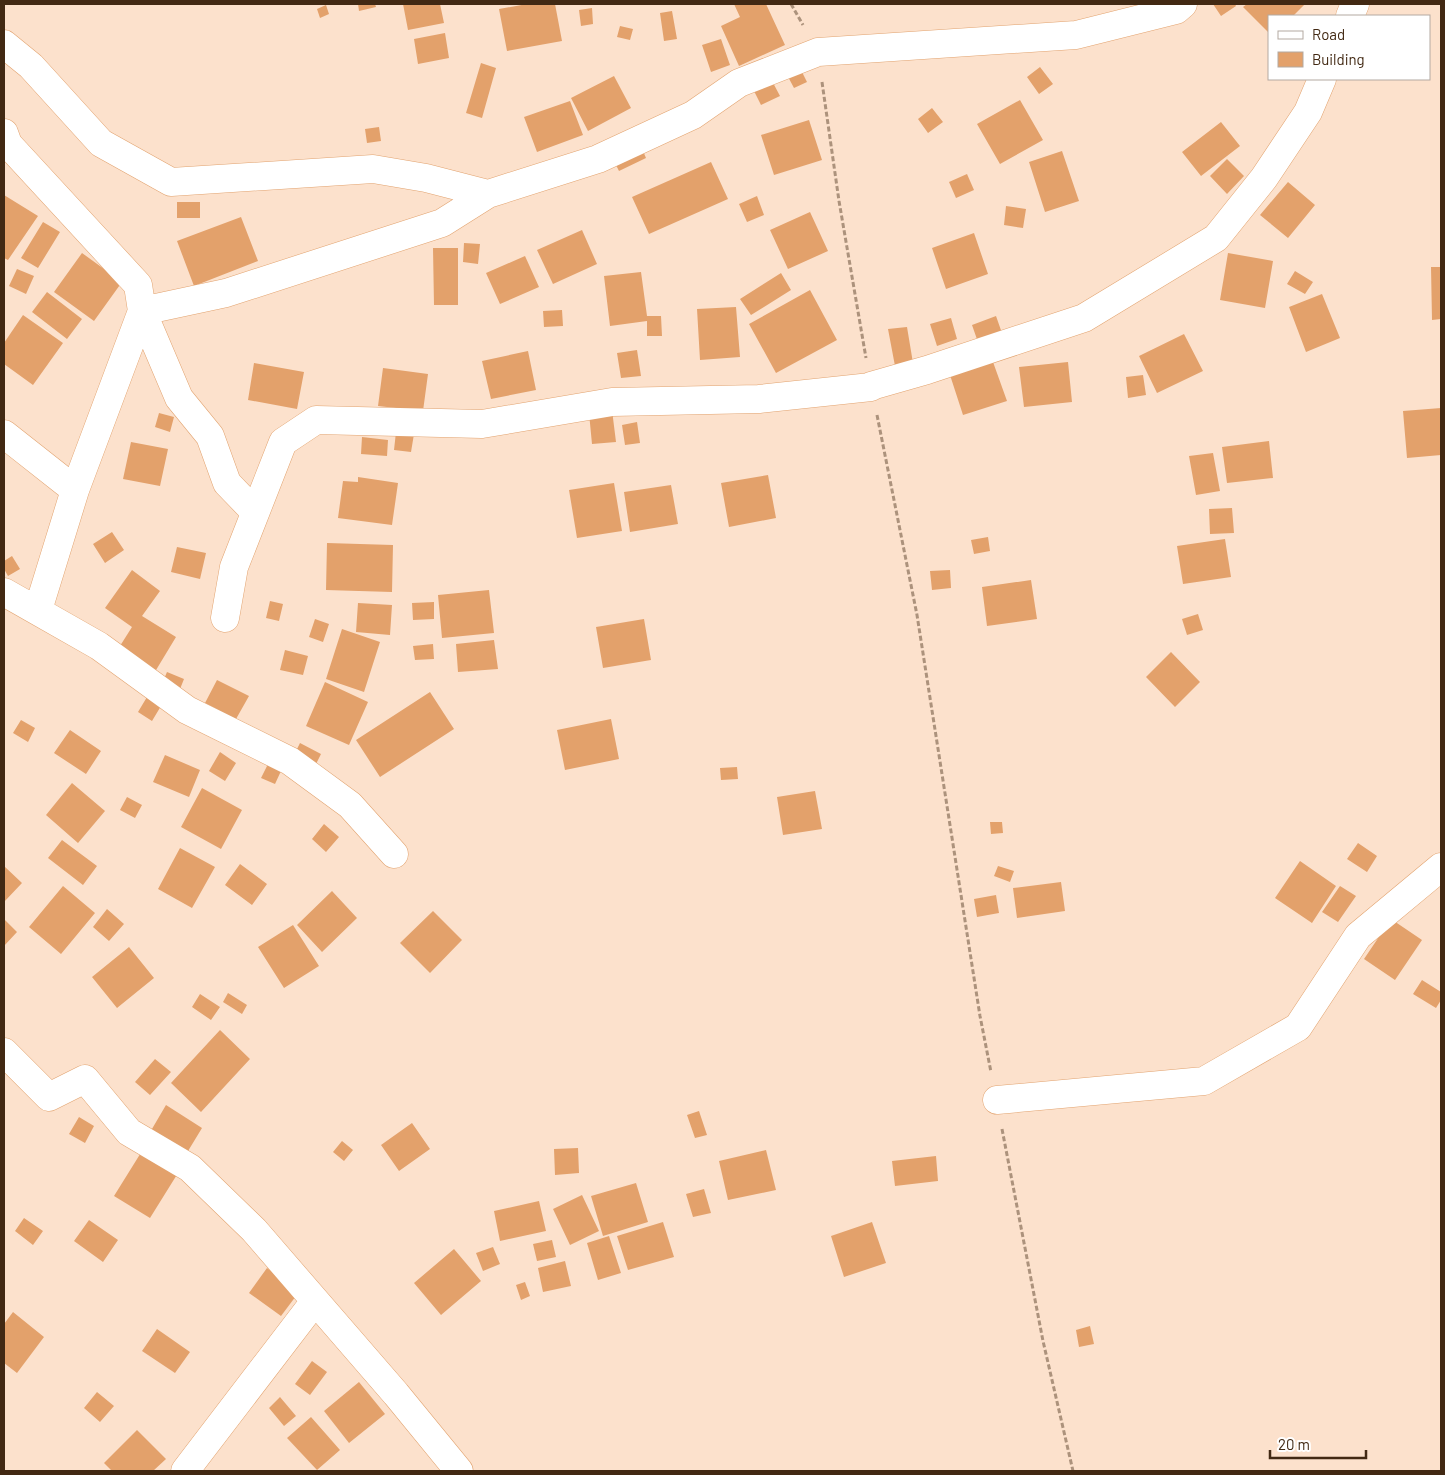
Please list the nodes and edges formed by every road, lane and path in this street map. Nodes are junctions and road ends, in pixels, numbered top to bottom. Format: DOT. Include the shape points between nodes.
graph roads {
  1 [pos="791,4"];
  2 [pos="1184,4"];
  3 [pos="4,44"];
  4 [pos="818,52"];
  5 [pos="1322,80"];
  6 [pos="4,133"];
  7 [pos="488,194"];
  8 [pos="142,311"];
  9 [pos="871,386"];
  10 [pos="4,434"];
  11 [pos="75,490"];
  12 [pos="255,512"];
  13 [pos="4,592"];
  14 [pos="38,610"];
  15 [pos="225,618"];
  16 [pos="394,854"];
  17 [pos="1441,867"];
  18 [pos="4,1052"];
  19 [pos="997,1100"];
  20 [pos="315,1301"];
  21 [pos="184,1471"];
  22 [pos="459,1471"];
  23 [pos="1073,1471"];
  1 -- 4 [label="path"];
  2 -- 4 [label="street" via="1176,10 1076,35"];
  3 -- 7 [label="street" via="31,66 101,143 171,182 373,169"];
  4 -- 7 [label="street" via="739,83 692,115 598,159"];
  4 -- 9 [label="path" via="839,201"];
  5 -- 9 [label="street" via="1302,120 1264,178 1216,238 1084,318"];
  6 -- 8 [label="street" via="8,144 138,285"];
  7 -- 8 [label="street" via="442,223 226,293"];
  8 -- 11 [label="street"];
  8 -- 12 [label="street" via="179,398 210,436 227,483"];
  9 -- 12 [label="street" via="759,399 612,402 482,424 316,420 283,442"];
  9 -- 19 [label="path" via="917,615 978,1006"];
  10 -- 11 [label="street"];
  11 -- 14 [label="street"];
  12 -- 15 [label="street" via="234,567"];
  13 -- 14 [label="street"];
  14 -- 16 [label="street" via="99,646 187,710 290,761 350,805"];
  17 -- 19 [label="street" via="1358,936 1298,1027 1204,1081"];
  18 -- 20 [label="street" via="49,1097 85,1079 129,1132 190,1168 254,1230"];
  19 -- 23 [label="path" via="1043,1341"];
  20 -- 21 [label="street"];
  20 -- 22 [label="street"];
}
